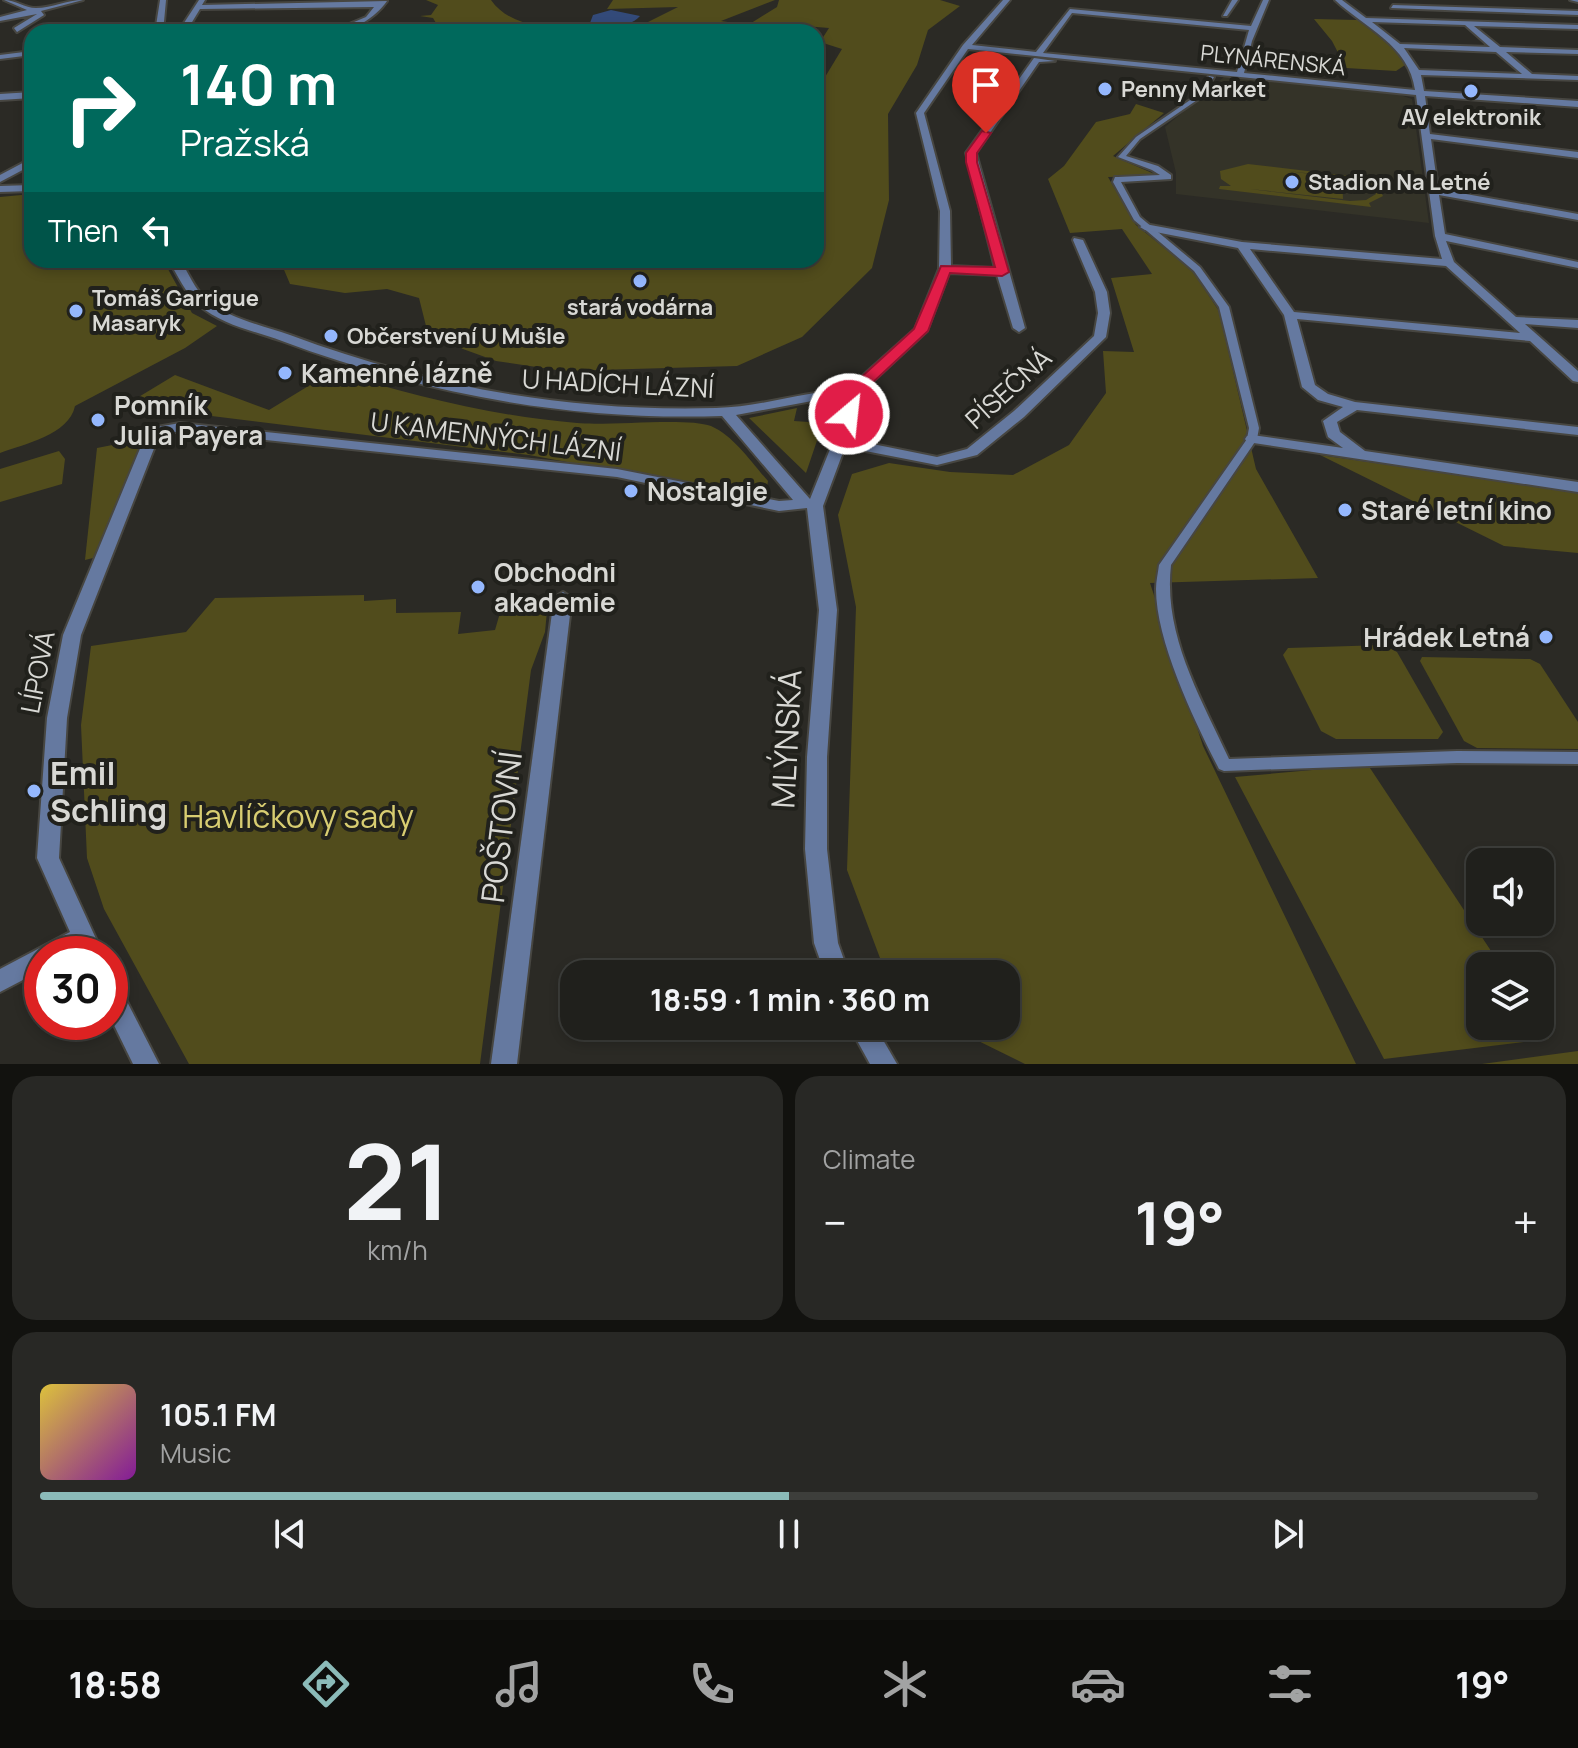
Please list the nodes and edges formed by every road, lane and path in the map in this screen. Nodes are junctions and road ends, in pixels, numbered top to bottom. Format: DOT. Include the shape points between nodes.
graph roads {
  1 [pos="7,0"];
  2 [pos="80,0"];
  3 [pos="163,0"];
  4 [pos="1007,0"];
  5 [pos="1063,0"];
  6 [pos="1235,0"];
  7 [pos="1266,0"];
  8 [pos="1338,0"];
  9 [pos="1410,0"];
  10 [pos="1513,0"];
  11 [pos="383,3"];
  12 [pos="200,4"];
  13 [pos="1393,7"];
  14 [pos="1417,8"];
  15 [pos="1158,9"];
  16 [pos="1471,9"];
  17 [pos="1524,11"];
  18 [pos="35,12"];
  19 [pos="1211,13"];
  20 [pos="1578,13"];
  21 [pos="1225,15"];
  22 [pos="1235,16"];
  23 [pos="1246,17"];
  24 [pos="1257,18"];
  25 [pos="0,19"];
  26 [pos="1364,20"];
  27 [pos="1173,21"];
  28 [pos="1466,23"];
  29 [pos="26,24"];
  30 [pos="160,24"];
  31 [pos="187,24"];
  32 [pos="353,24"];
  33 [pos="1488,24"];
  34 [pos="24,26"];
  35 [pos="1578,27"];
  36 [pos="1253,28"];
  37 [pos="17,30"];
  38 [pos="1168,34"];
  39 [pos="1398,46"];
  40 [pos="966,47"];
  41 [pos="1498,49"];
  42 [pos="1578,52"];
  43 [pos="1039,53"];
  44 [pos="24,54"];
  45 [pos="0,57"];
  46 [pos="1070,63"];
  47 [pos="1417,72"];
  48 [pos="1240,75"];
  49 [pos="1530,76"];
  50 [pos="1211,77"];
  51 [pos="1578,78"];
  52 [pos="1419,93"];
  53 [pos="24,96"];
  54 [pos="0,97"];
  55 [pos="1578,104"];
  56 [pos="1425,136"];
  57 [pos="1578,155"];
  58 [pos="24,166"];
  59 [pos="0,179"];
  60 [pos="24,188"];
  61 [pos="0,189"];
  62 [pos="1434,191"];
  63 [pos="1578,217"];
  64 [pos="1145,227"];
  65 [pos="1440,236"];
  66 [pos="1078,240"];
  67 [pos="1242,245"];
  68 [pos="1449,263"];
  69 [pos="1578,265"];
  70 [pos="179,268"];
  71 [pos="945,269"];
  72 [pos="1002,272"];
  73 [pos="1290,315"];
  74 [pos="1513,320"];
  75 [pos="1578,324"];
  76 [pos="1019,328"];
  77 [pos="1533,338"];
  78 [pos="1575,373"];
  79 [pos="858,393"];
  80 [pos="1354,406"];
  81 [pos="726,412"];
  82 [pos="180,427"];
  83 [pos="1578,431"];
  84 [pos="1252,439"];
  85 [pos="840,442"];
  86 [pos="1364,456"];
  87 [pos="1578,487"];
  88 [pos="810,504"];
  89 [pos="563,598"];
  90 [pos="1578,758"];
  91 [pos="83,936"];
  92 [pos="832,960"];
  93 [pos="24,968"];
  94 [pos="0,981"];
  95 [pos="128,1028"];
  96 [pos="869,1040"];
  97 [pos="146,1064"];
  98 [pos="504,1064"];
  99 [pos="884,1064"];
  1 -- 18 [label="street"];
  2 -- 18 [label="street"];
  3 -- 30 [label="street"];
  4 -- 40 [label="street"];
  5 -- 15 [label="street"];
  6 -- 21 [label="street"];
  7 -- 24 [label="street"];
  8 -- 26 [label="street"];
  9 -- 14 [label="street"];
  10 -- 17 [label="street"];
  11 -- 12 [label="street"];
  11 -- 32 [label="street"];
  12 -- 31 [label="street"];
  13 -- 14 [label="street"];
  14 -- 16 [label="street"];
  16 -- 17 [label="street"];
  16 -- 33 [label="street"];
  17 -- 20 [label="street"];
  18 -- 25 [label="street"];
  18 -- 29 [label="street" via="42,14"];
  19 -- 21 [label="street"];
  21 -- 22 [label="street"];
  23 -- 24 [label="street"];
  24 -- 36 [label="street"];
  26 -- 28 [label="street"];
  26 -- 39 [label="street"];
  27 -- 36 [label="street"];
  27 -- 38 [label="street"];
  27 -- 43 [label="street" via="1070,11"];
  28 -- 33 [label="street"];
  28 -- 41 [label="street"];
  33 -- 35 [label="street"];
  34 -- 37 [label="street"];
  36 -- 48 [label="street"];
  39 -- 41 [label="street"];
  39 -- 47 [label="street"];
  40 -- 43 [label="street, PLYNÁRENSKÁ"];
  40 -- 71 [label="street" via="920,113 945,211"];
  41 -- 42 [label="street"];
  41 -- 49 [label="street"];
  43 -- 48 [label="street, PLYNÁRENSKÁ"];
  44 -- 45 [label="street"];
  46 -- 72 [label="street" via="1037,60 971,153"];
  47 -- 49 [label="street"];
  47 -- 52 [label="street"];
  48 -- 52 [label="street, PLYNÁRENSKÁ"];
  49 -- 51 [label="street"];
  50 -- 64 [label="street" via="1201,95 1138,138 1122,157 1167,175 1118,179"];
  52 -- 55 [label="street, PLYNÁRENSKÁ"];
  52 -- 56 [label="street"];
  53 -- 54 [label="street"];
  56 -- 57 [label="street"];
  56 -- 62 [label="street"];
  58 -- 59 [label="street"];
  60 -- 61 [label="street"];
  62 -- 63 [label="street"];
  62 -- 65 [label="street"];
  64 -- 67 [label="street"];
  64 -- 84 [label="street" via="1197,269 1224,307 1250,408"];
  65 -- 68 [label="street"];
  65 -- 69 [label="street"];
  66 -- 85 [label="street, PÍSEČNÁ" via="1101,292 1100,337 1019,414 972,452 937,461"];
  67 -- 68 [label="street"];
  67 -- 73 [label="street"];
  68 -- 74 [label="street"];
  70 -- 81 [label="street, U HADÍCH LÁZNÍ" via="196,297 227,317 412,381 549,408"];
  71 -- 72 [label="street"];
  71 -- 79 [label="street" via="921,331"];
  72 -- 76 [label="street"];
  73 -- 77 [label="street"];
  73 -- 80 [label="street" via="1309,387"];
  74 -- 75 [label="street"];
  74 -- 77 [label="street"];
  77 -- 78 [label="street"];
  79 -- 81 [label="street, U HADÍCH LÁZNÍ"];
  79 -- 85 [label="street"];
  80 -- 83 [label="street"];
  80 -- 86 [label="street" via="1330,421 1333,434"];
  81 -- 88 [label="street"];
  82 -- 88 [label="street, U KAMENNÝCH LÁZNÍ" via="617,473 745,501"];
  82 -- 91 [label="street, LÍPOVÁ" via="162,430 151,439 64,665 48,858"];
  84 -- 86 [label="street"];
  84 -- 90 [label="street" via="1165,565 1160,586 1174,648 1224,765"];
  85 -- 88 [label="street"];
  86 -- 87 [label="street"];
  88 -- 92 [label="street, MLÝNSKÁ" via="828,610 816,849"];
  89 -- 98 [label="street, POŠTOVNÍ"];
  93 -- 94 [label="street"];
  95 -- 97 [label="street"];
  96 -- 99 [label="street"];
}
